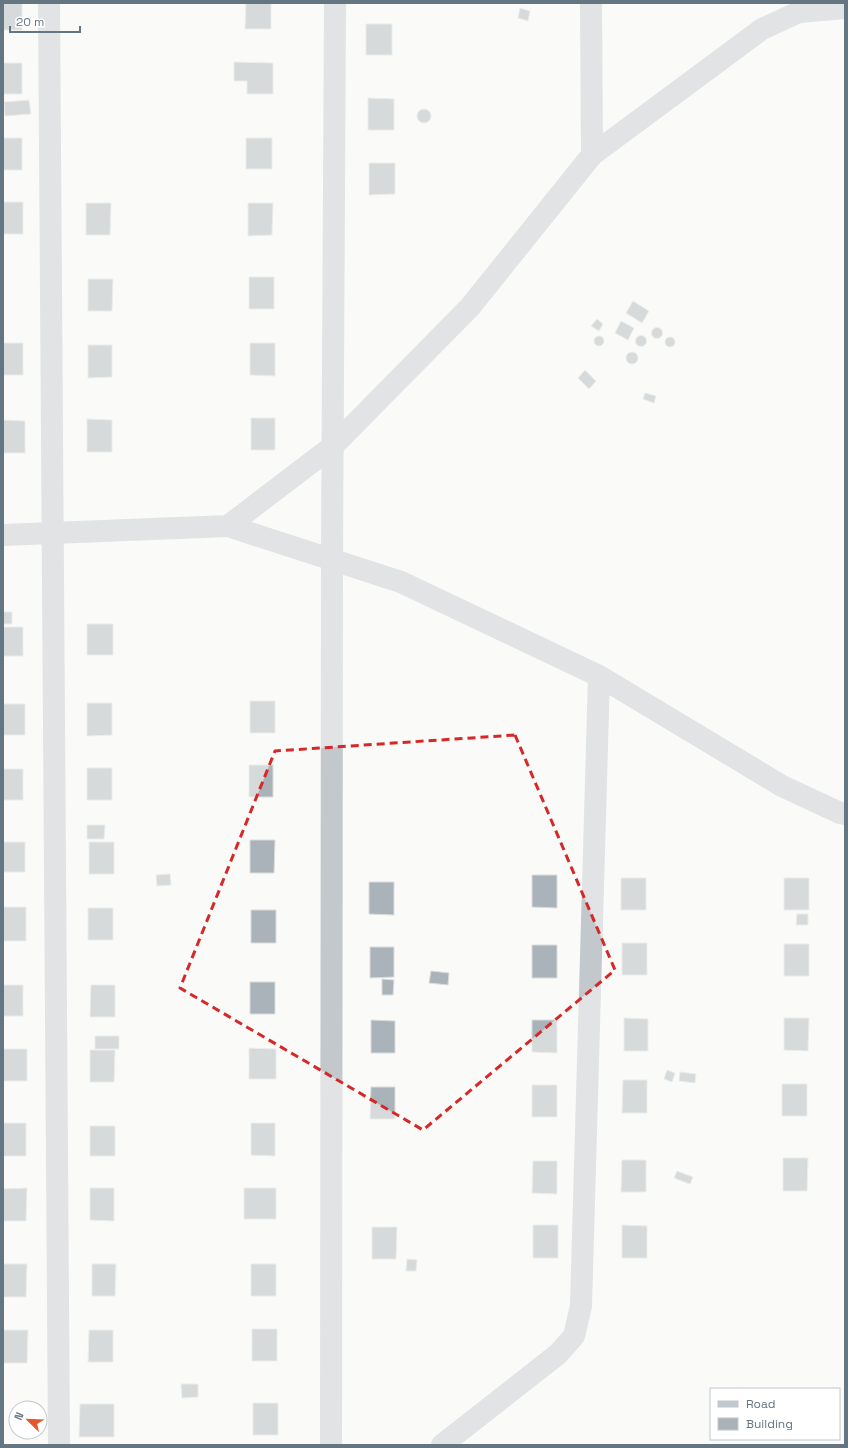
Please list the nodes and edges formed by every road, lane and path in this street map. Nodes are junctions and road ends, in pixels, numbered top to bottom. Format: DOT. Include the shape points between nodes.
graph roads {
  1 [pos="49,3"];
  2 [pos="335,3"];
  3 [pos="591,3"];
  4 [pos="845,8"];
  5 [pos="592,155"];
  6 [pos="333,446"];
  7 [pos="228,526"];
  8 [pos="53,533"];
  9 [pos="3,535"];
  10 [pos="332,560"];
  11 [pos="599,676"];
  12 [pos="845,814"];
  13 [pos="59,1445"];
  14 [pos="331,1445"];
  15 [pos="442,1445"];
  1 -- 8 [label="street"];
  2 -- 6 [label="street"];
  3 -- 5 [label="street"];
  4 -- 5 [label="street" via="799,12 762,29"];
  5 -- 6 [label="street" via="470,307"];
  6 -- 7 [label="street"];
  6 -- 10 [label="street"];
  7 -- 8 [label="street"];
  7 -- 10 [label="street"];
  8 -- 9 [label="street"];
  8 -- 13 [label="street"];
  10 -- 11 [label="street" via="400,582"];
  10 -- 14 [label="street"];
  11 -- 12 [label="street" via="782,786"];
  11 -- 15 [label="street" via="581,1306 574,1336 558,1354"];
}
